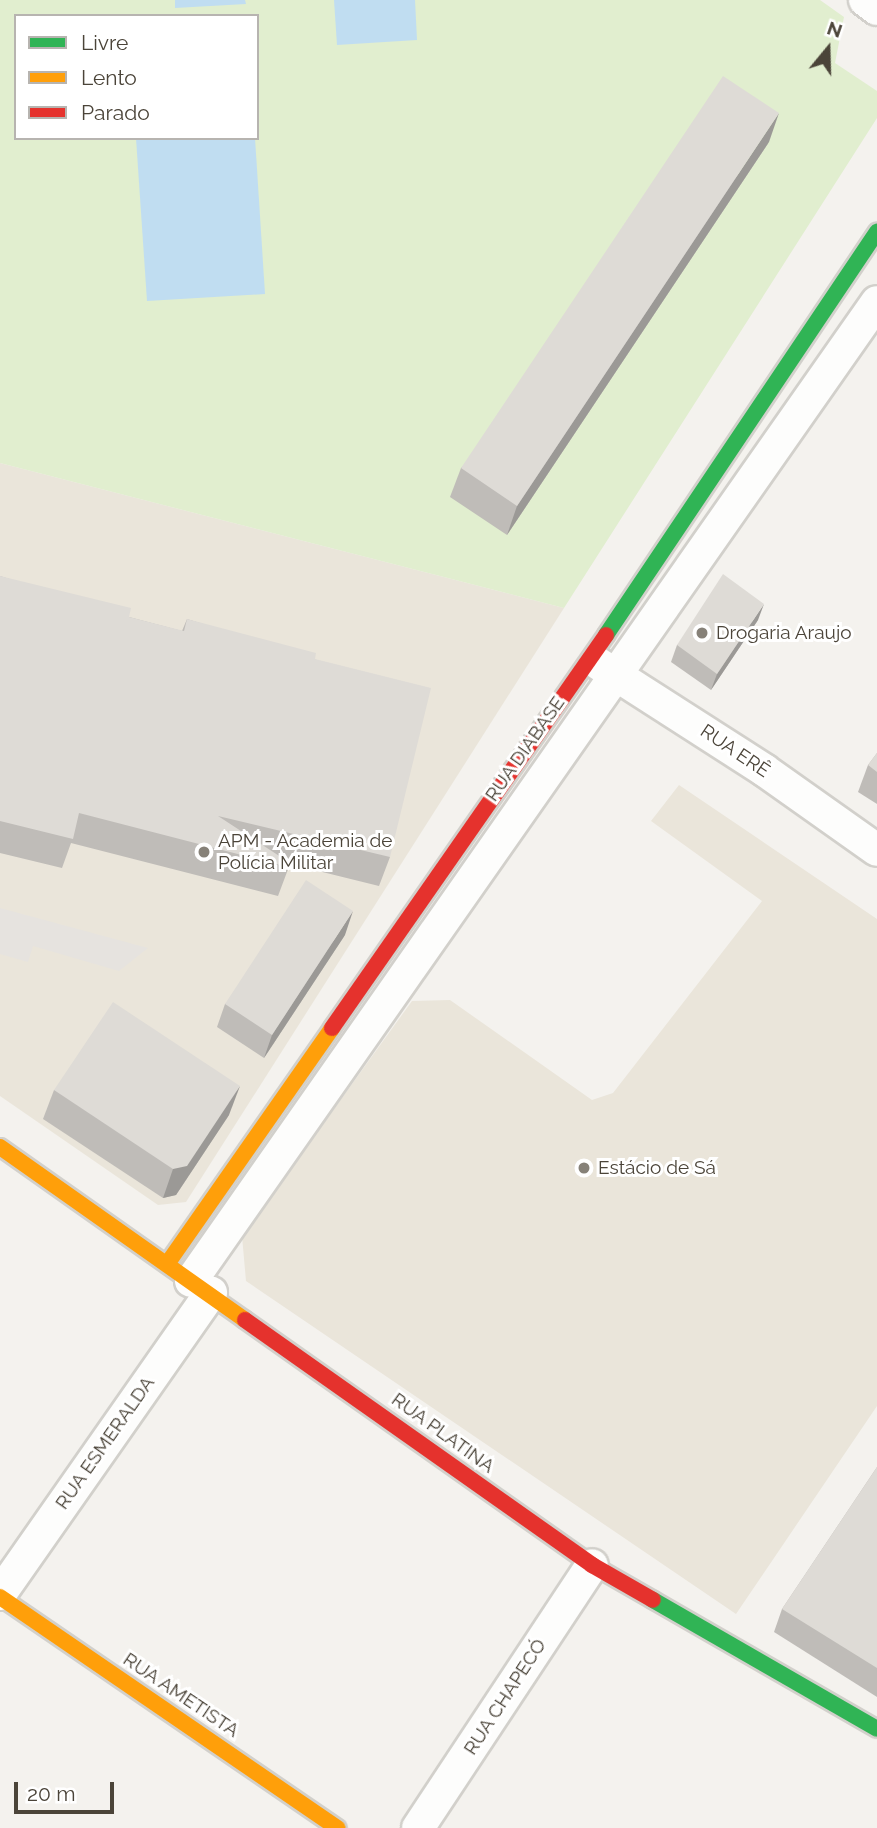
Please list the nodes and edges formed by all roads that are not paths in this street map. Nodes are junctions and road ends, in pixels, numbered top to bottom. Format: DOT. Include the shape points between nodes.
graph roads {
  1 [pos="865,0"];
  2 [pos="877,9"];
  3 [pos="877,231"];
  4 [pos="877,302"];
  5 [pos="589,657"];
  6 [pos="617,676"];
  7 [pos="877,850"];
  8 [pos="0,1147"];
  9 [pos="190,1279"];
  10 [pos="592,1565"];
  11 [pos="0,1595"];
  12 [pos="877,1729"];
  13 [pos="337,1828"];
  14 [pos="418,1828"];
  1 -- 2 [label="street"];
  3 -- 5 [label="street, RUA DIABASE"];
  4 -- 6 [label="street, RUA DIABASE"];
  5 -- 6 [label="street, RUA ERÊ"];
  5 -- 9 [label="street, RUA DIABASE"];
  6 -- 7 [label="street, RUA ERÊ"];
  6 -- 9 [label="street, RUA DIABASE"];
  8 -- 9 [label="street, RUA PLATINA"];
  9 -- 10 [label="street, RUA PLATINA"];
  9 -- 11 [label="street, RUA ESMERALDA"];
  10 -- 12 [label="street, RUA PLATINA"];
  10 -- 14 [label="street, RUA CHAPECÓ"];
  11 -- 13 [label="street, RUA AMETISTA"];
}
